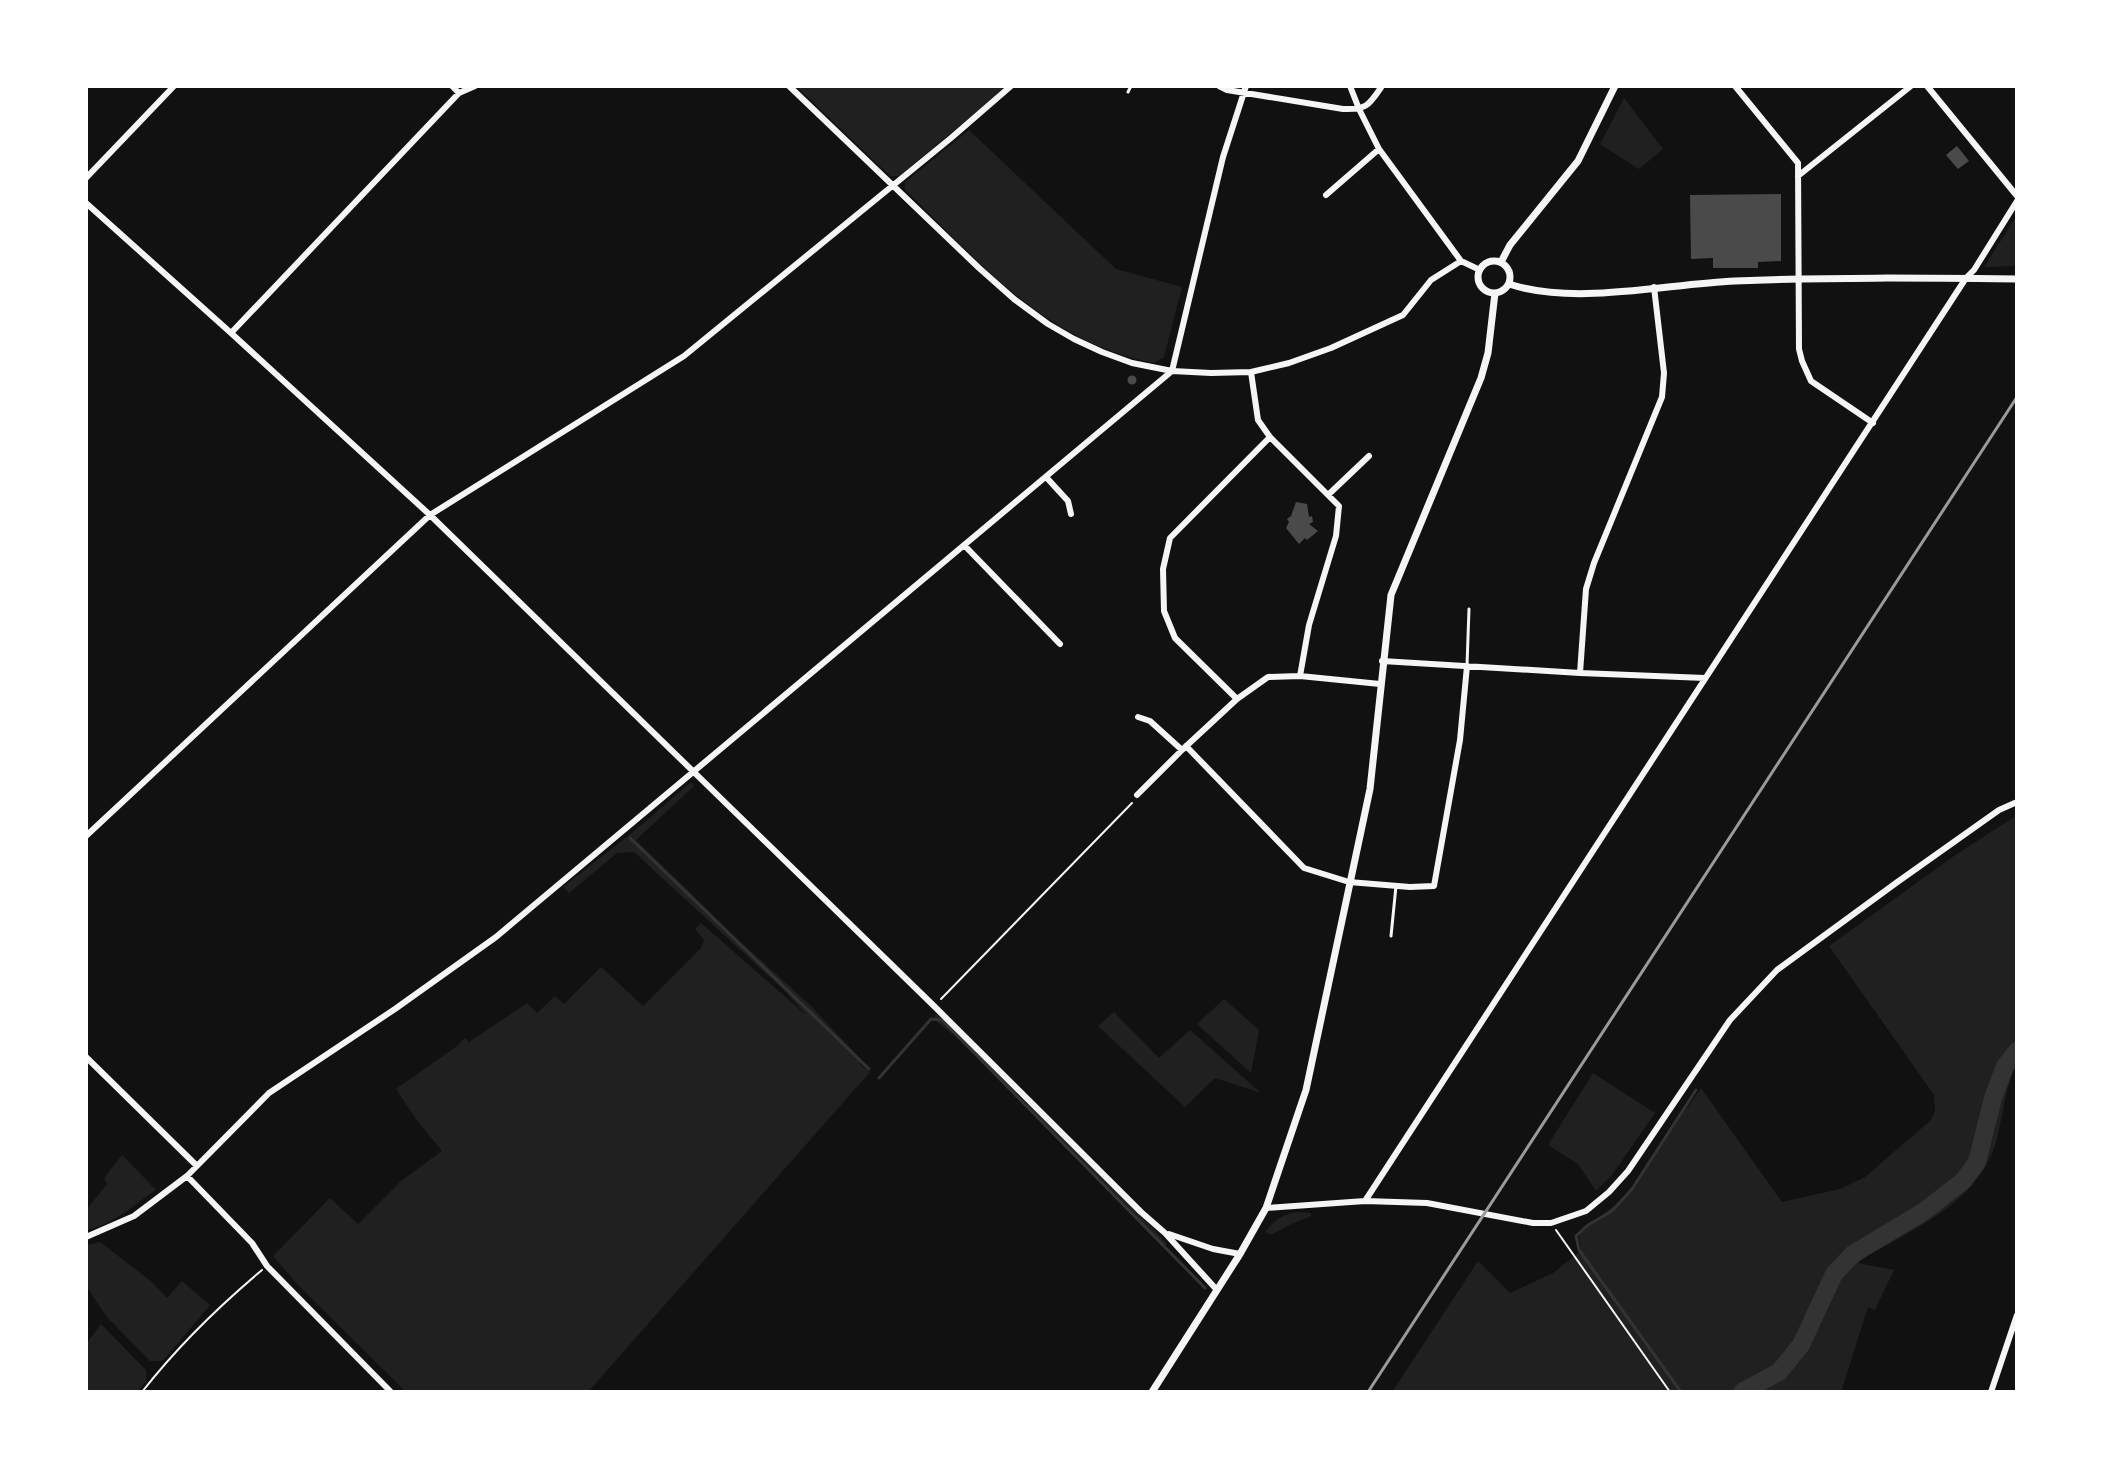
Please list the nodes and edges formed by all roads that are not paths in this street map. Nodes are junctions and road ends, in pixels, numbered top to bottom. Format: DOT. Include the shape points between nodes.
graph roads {
  1 [pos="174,86"];
  2 [pos="452,86"];
  3 [pos="475,86"];
  4 [pos="789,86"];
  5 [pos="1011,86"];
  6 [pos="1131,86"];
  7 [pos="1219,86"];
  8 [pos="1350,86"];
  9 [pos="1382,86"];
  10 [pos="1615,86"];
  11 [pos="1735,86"];
  12 [pos="1911,86"];
  13 [pos="1927,86"];
  14 [pos="1245,89"];
  15 [pos="1128,92"];
  16 [pos="459,93"];
  17 [pos="1359,109"];
  18 [pos="1379,149"];
  19 [pos="1798,176"];
  20 [pos="86,178"];
  21 [pos="893,184"];
  22 [pos="1326,195"];
  23 [pos="2017,198"];
  24 [pos="86,203"];
  25 [pos="1461,261"];
  26 [pos="1501,262"];
  27 [pos="1480,270"];
  28 [pos="1966,278"];
  29 [pos="1798,279"];
  30 [pos="2017,279"];
  31 [pos="1509,284"];
  32 [pos="1654,287"];
  33 [pos="1495,293"];
  34 [pos="231,333"];
  35 [pos="1172,371"];
  36 [pos="1251,372"];
  37 [pos="1873,423"];
  38 [pos="1270,437"];
  39 [pos="1369,456"];
  40 [pos="1046,477"];
  41 [pos="1328,495"];
  42 [pos="1071,514"];
  43 [pos="430,515"];
  44 [pos="964,545"];
  45 [pos="1469,609"];
  46 [pos="1060,644"];
  47 [pos="1382,661"];
  48 [pos="1467,666"];
  49 [pos="1580,673"];
  50 [pos="1300,676"];
  51 [pos="1705,678"];
  52 [pos="1380,684"];
  53 [pos="1237,699"];
  54 [pos="1138,717"];
  55 [pos="1184,748"];
  56 [pos="693,772"];
  57 [pos="1137,795"];
  58 [pos="2017,802"];
  59 [pos="86,836"];
  60 [pos="1349,882"];
  61 [pos="1396,886"];
  62 [pos="1391,936"];
  63 [pos="86,1057"];
  64 [pos="196,1165"];
  65 [pos="187,1176"];
  66 [pos="1365,1201"];
  67 [pos="1266,1208"];
  68 [pos="1165,1233"];
  69 [pos="86,1237"];
  70 [pos="1240,1254"];
  71 [pos="1217,1290"];
  72 [pos="2017,1315"];
  73 [pos="391,1392"];
  74 [pos="1152,1392"];
  75 [pos="1991,1392"];
  1 -- 20 [label="street"];
  2 -- 16 [label="street"];
  3 -- 16 [label="street"];
  4 -- 21 [label="street"];
  5 -- 21 [label="street"];
  6 -- 15 [label="lane"];
  7 -- 14 [label="street"];
  8 -- 17 [label="street"];
  9 -- 17 [label="street" via="1369,105"];
  10 -- 26 [label="street" via="1578,161"];
  11 -- 19 [label="street" via="1798,163"];
  12 -- 19 [label="street"];
  13 -- 23 [label="street"];
  14 -- 17 [label="street"];
  14 -- 35 [label="street" via="1223,157"];
  16 -- 34 [label="street"];
  17 -- 18 [label="street"];
  18 -- 22 [label="street"];
  18 -- 25 [label="street"];
  19 -- 29 [label="street"];
  21 -- 35 [label="street" via="979,268 1048,324 1102,352"];
  21 -- 43 [label="street" via="684,356"];
  23 -- 28 [label="street"];
  24 -- 34 [label="street"];
  25 -- 27 [label="street"];
  25 -- 36 [label="street" via="1431,280 1403,315 1331,348"];
  26 -- 27 [label="street" via="1488,262"];
  26 -- 31 [label="street" via="1510,271"];
  27 -- 33 [label="street" via="1481,286"];
  28 -- 29 [label="street"];
  28 -- 30 [label="street"];
  28 -- 37 [label="street"];
  29 -- 32 [label="street"];
  29 -- 37 [label="street" via="1799,349 1811,381"];
  31 -- 32 [label="street" via="1584,294"];
  31 -- 33 [label="street"];
  32 -- 49 [label="street" via="1662,397 1586,589"];
  33 -- 47 [label="street" via="1481,378 1391,595"];
  34 -- 43 [label="street"];
  35 -- 36 [label="street"];
  35 -- 40 [label="street"];
  36 -- 38 [label="street" via="1258,420"];
  37 -- 51 [label="street"];
  38 -- 41 [label="street"];
  38 -- 53 [label="street" via="1170,538 1163,569 1164,611 1175,638"];
  39 -- 41 [label="street"];
  40 -- 42 [label="street" via="1068,501"];
  40 -- 44 [label="street"];
  41 -- 50 [label="street" via="1339,506 1336,536"];
  43 -- 56 [label="street"];
  43 -- 59 [label="street"];
  44 -- 46 [label="street"];
  44 -- 56 [label="street"];
  45 -- 48 [label="lane"];
  47 -- 48 [label="street"];
  47 -- 52 [label="street"];
  48 -- 49 [label="street"];
  48 -- 61 [label="street" via="1460,740 1434,886"];
  49 -- 51 [label="street"];
  50 -- 52 [label="street"];
  50 -- 53 [label="street" via="1268,677"];
  51 -- 66 [label="street"];
  52 -- 60 [label="street" via="1370,789"];
  53 -- 55 [label="street"];
  54 -- 55 [label="street"];
  55 -- 57 [label="street"];
  55 -- 60 [label="street" via="1304,868"];
  56 -- 64 [label="street" via="496,937 269,1093"];
  56 -- 68 [label="street"];
  58 -- 66 [label="street" via="1777,970 1730,1020 1628,1171 1586,1211 1533,1223 1427,1203"];
  60 -- 61 [label="street"];
  60 -- 67 [label="street" via="1306,1090"];
  61 -- 62 [label="lane"];
  63 -- 64 [label="street"];
  64 -- 65 [label="street"];
  65 -- 69 [label="street" via="134,1216"];
  65 -- 73 [label="street"];
  66 -- 67 [label="street"];
  67 -- 70 [label="street"];
  68 -- 70 [label="street"];
  68 -- 71 [label="street"];
  70 -- 71 [label="street"];
  71 -- 74 [label="street"];
  72 -- 75 [label="street"];
}
